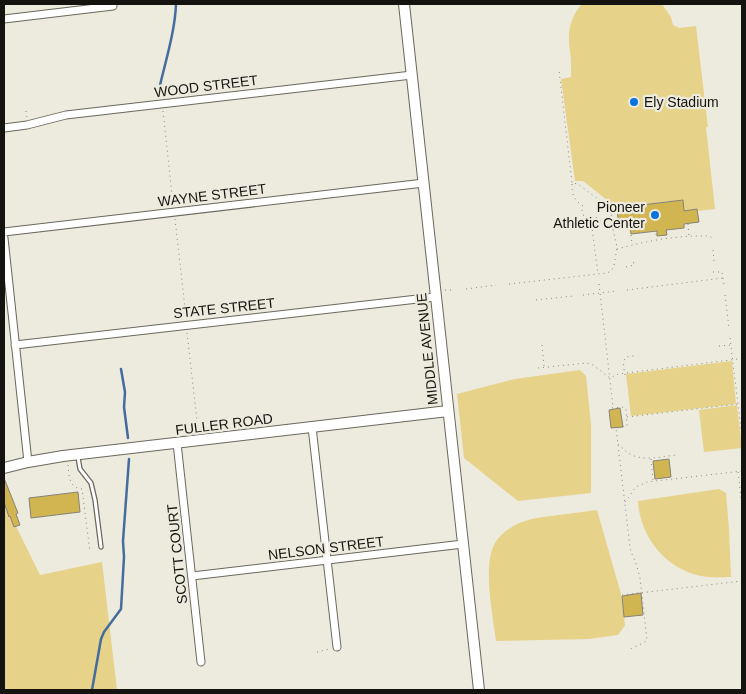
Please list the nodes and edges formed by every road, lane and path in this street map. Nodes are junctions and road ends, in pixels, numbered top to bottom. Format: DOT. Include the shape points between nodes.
graph roads {
  1 [pos="404,4"];
  2 [pos="113,6"];
  3 [pos="4,19"];
  4 [pos="559,70"];
  5 [pos="412,75"];
  6 [pos="163,109"];
  7 [pos="4,128"];
  8 [pos="424,182"];
  9 [pos="572,183"];
  10 [pos="600,201"];
  11 [pos="174,207"];
  12 [pos="175,217"];
  13 [pos="596,218"];
  14 [pos="591,220"];
  15 [pos="688,224"];
  16 [pos="613,230"];
  17 [pos="4,232"];
  18 [pos="656,234"];
  19 [pos="631,235"];
  20 [pos="690,236"];
  21 [pos="4,238"];
  22 [pos="657,240"];
  23 [pos="713,240"];
  24 [pos="632,245"];
  25 [pos="616,249"];
  26 [pos="713,250"];
  27 [pos="633,259"];
  28 [pos="714,262"];
  29 [pos="626,267"];
  30 [pos="713,272"];
  31 [pos="598,274"];
  32 [pos="723,278"];
  33 [pos="509,284"];
  34 [pos="599,284"];
  35 [pos="496,285"];
  36 [pos="724,285"];
  37 [pos="442,288"];
  38 [pos="466,289"];
  39 [pos="454,290"];
  40 [pos="627,290"];
  41 [pos="617,291"];
  42 [pos="600,293"];
  43 [pos="583,295"];
  44 [pos="725,295"];
  45 [pos="573,296"];
  46 [pos="435,297"];
  47 [pos="536,300"];
  48 [pos="186,320"];
  49 [pos="729,328"];
  50 [pos="187,330"];
  51 [pos="730,338"];
  52 [pos="15,345"];
  53 [pos="542,345"];
  54 [pos="731,345"];
  55 [pos="718,346"];
  56 [pos="634,356"];
  57 [pos="738,359"];
  58 [pos="733,360"];
  59 [pos="544,367"];
  60 [pos="538,368"];
  61 [pos="625,374"];
  62 [pos="610,378"];
  63 [pos="738,404"];
  64 [pos="448,411"];
  65 [pos="627,418"];
  66 [pos="312,427"];
  67 [pos="198,429"];
  68 [pos="742,437"];
  69 [pos="177,443"];
  70 [pos="618,444"];
  71 [pos="78,454"];
  72 [pos="678,455"];
  73 [pos="651,458"];
  74 [pos="28,462"];
  75 [pos="68,464"];
  76 [pos="4,468"];
  77 [pos="738,471"];
  78 [pos="742,471"];
  79 [pos="653,480"];
  80 [pos="625,502"];
  81 [pos="742,506"];
  82 [pos="463,544"];
  83 [pos="101,547"];
  84 [pos="90,552"];
  85 [pos="328,560"];
  86 [pos="192,576"];
  87 [pos="742,581"];
  88 [pos="641,592"];
  89 [pos="622,595"];
  90 [pos="337,647"];
  91 [pos="629,650"];
  92 [pos="317,652"];
  93 [pos="201,662"];
  94 [pos="478,690"];
  1 -- 5 [label="street, MIDDLE AVENUE"];
  2 -- 3 [label="street"];
  4 -- 9 [label="path"];
  5 -- 7 [label="street, WOOD STREET" via="66,115"];
  5 -- 8 [label="street, MIDDLE AVENUE"];
  6 -- 11 [label="path"];
  8 -- 17 [label="street, WAYNE STREET"];
  8 -- 46 [label="street, MIDDLE AVENUE"];
  9 -- 10 [label="path"];
  9 -- 14 [label="path" via="575,200 583,206 584,217"];
  10 -- 13 [label="path"];
  10 -- 16 [label="path" via="610,209"];
  12 -- 48 [label="path"];
  13 -- 14 [label="path"];
  13 -- 16 [label="path"];
  14 -- 31 [label="path"];
  15 -- 20 [label="path"];
  16 -- 31 [label="path" via="617,247 613,269"];
  18 -- 22 [label="path"];
  19 -- 24 [label="path"];
  20 -- 22 [label="path"];
  20 -- 23 [label="path" via="709,236"];
  21 -- 52 [label="street"];
  22 -- 24 [label="path"];
  24 -- 25 [label="path"];
  26 -- 28 [label="path"];
  27 -- 29 [label="path" via="634,265"];
  30 -- 32 [label="path" via="722,272"];
  31 -- 33 [label="path"];
  32 -- 36 [label="path"];
  32 -- 40 [label="path"];
  34 -- 42 [label="path"];
  35 -- 38 [label="path"];
  37 -- 39 [label="path"];
  41 -- 42 [label="path"];
  42 -- 43 [label="path"];
  42 -- 62 [label="path"];
  44 -- 49 [label="path"];
  45 -- 47 [label="path"];
  46 -- 52 [label="street, STATE STREET"];
  46 -- 64 [label="street, MIDDLE AVENUE"];
  50 -- 67 [label="path"];
  51 -- 54 [label="path"];
  52 -- 74 [label="street"];
  53 -- 59 [label="path"];
  54 -- 55 [label="path"];
  54 -- 58 [label="path"];
  56 -- 61 [label="path" via="624,359"];
  57 -- 58 [label="path"];
  58 -- 61 [label="path"];
  58 -- 63 [label="path"];
  59 -- 60 [label="path"];
  59 -- 62 [label="path" via="587,363"];
  61 -- 62 [label="path"];
  62 -- 65 [label="path" via="613,408 624,408"];
  63 -- 65 [label="path"];
  63 -- 68 [label="path"];
  64 -- 66 [label="street, FULLER ROAD"];
  64 -- 82 [label="street, MIDDLE AVENUE"];
  65 -- 70 [label="path" via="627,426 616,428"];
  66 -- 69 [label="street, FULLER ROAD"];
  66 -- 85 [label="street"];
  69 -- 71 [label="street, FULLER ROAD"];
  69 -- 86 [label="street, SCOTT COURT"];
  70 -- 73 [label="path" via="632,456"];
  70 -- 80 [label="path"];
  71 -- 74 [label="street, FULLER ROAD"];
  71 -- 83 [label="lane" via="80,469 91,484 95,500"];
  72 -- 73 [label="path"];
  73 -- 79 [label="path"];
  74 -- 76 [label="street, FULLER ROAD"];
  75 -- 84 [label="path" via="72,484 82,489"];
  77 -- 78 [label="path"];
  77 -- 79 [label="path"];
  77 -- 81 [label="path"];
  79 -- 80 [label="path" via="636,487"];
  80 -- 88 [label="path" via="630,547 639,570"];
  82 -- 85 [label="street, NELSON STREET"];
  82 -- 94 [label="street, MIDDLE AVENUE"];
  85 -- 86 [label="street, NELSON STREET"];
  85 -- 90 [label="street"];
  86 -- 93 [label="street, SCOTT COURT"];
  87 -- 88 [label="path"];
  88 -- 89 [label="path"];
  88 -- 91 [label="path" via="646,640"];
  90 -- 92 [label="path"];
}
